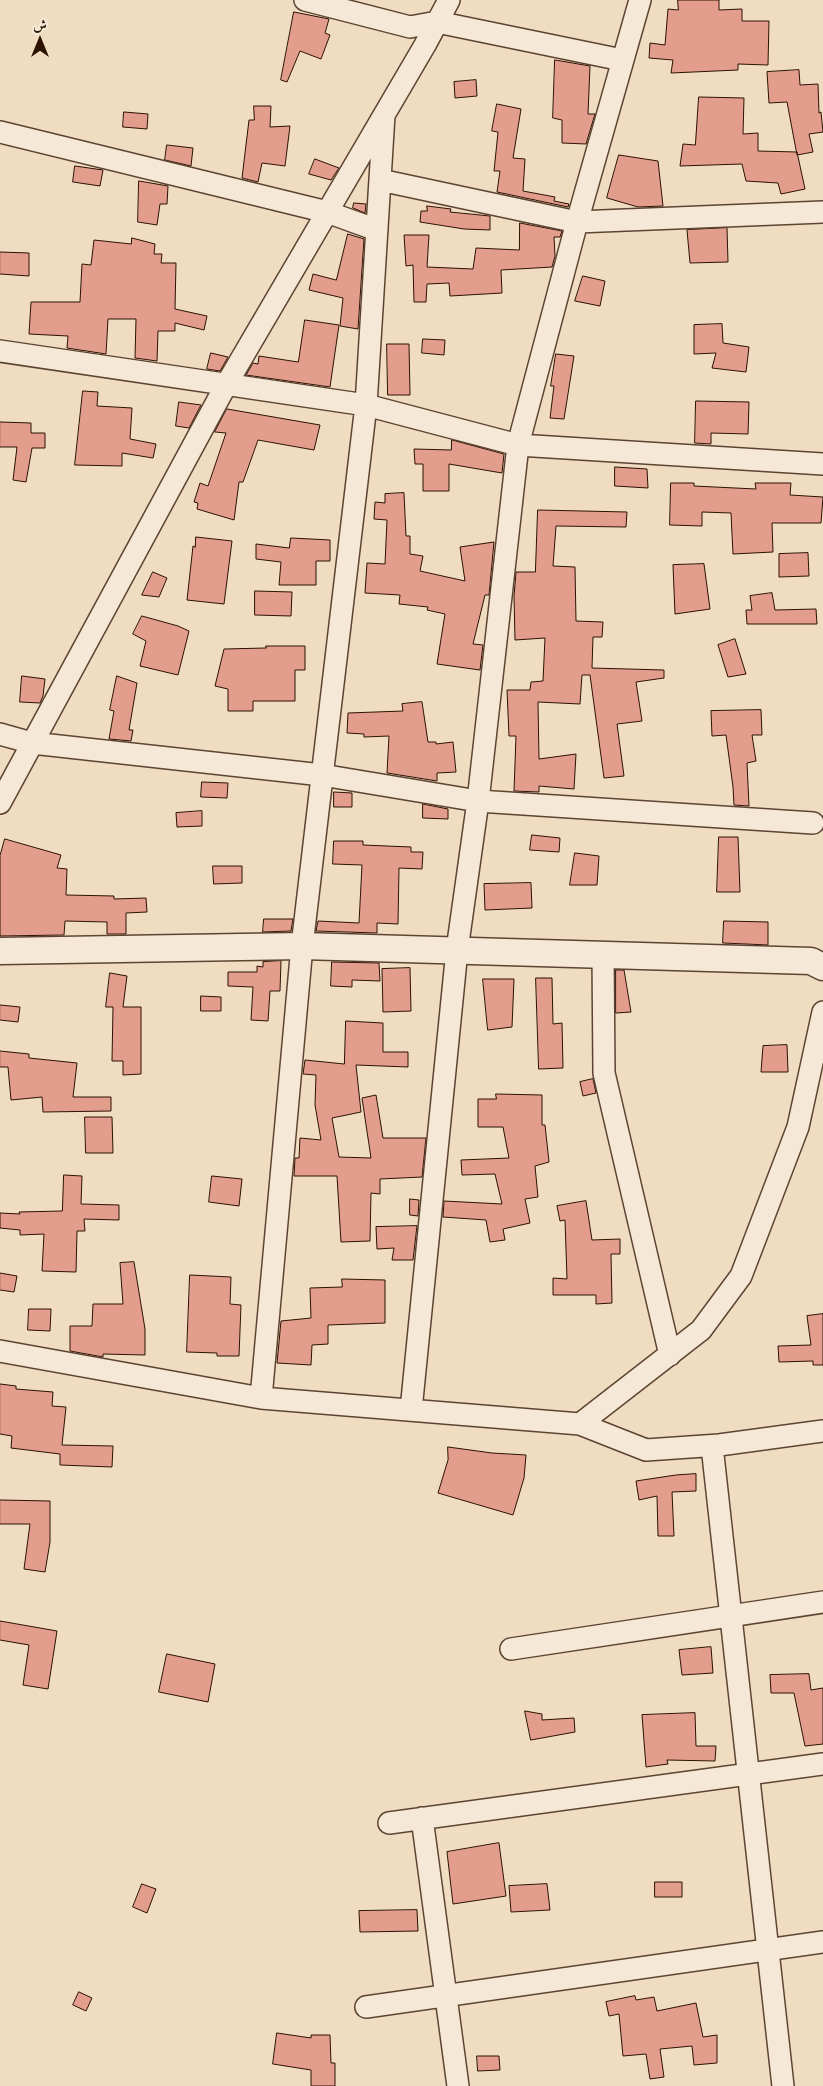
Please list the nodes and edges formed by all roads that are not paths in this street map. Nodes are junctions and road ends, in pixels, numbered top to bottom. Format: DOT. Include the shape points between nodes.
graph roads {
  1 [pos="304,0"];
  2 [pos="449,0"];
  3 [pos="640,0"];
  4 [pos="437,22"];
  5 [pos="622,60"];
  6 [pos="384,115"];
  7 [pos="0,132"];
  8 [pos="380,180"];
  9 [pos="327,212"];
  10 [pos="823,212"];
  11 [pos="577,222"];
  12 [pos="377,230"];
  13 [pos="0,351"];
  14 [pos="226,385"];
  15 [pos="366,405"];
  16 [pos="518,445"];
  17 [pos="823,464"];
  18 [pos="0,734"];
  19 [pos="32,744"];
  20 [pos="322,775"];
  21 [pos="478,801"];
  22 [pos="0,804"];
  23 [pos="813,823"];
  24 [pos="302,946"];
  25 [pos="457,950"];
  26 [pos="0,951"];
  27 [pos="603,954"];
  28 [pos="823,967"];
  29 [pos="823,1012"];
  30 [pos="0,1351"];
  31 [pos="670,1355"];
  32 [pos="261,1398"];
  33 [pos="411,1410"];
  34 [pos="580,1424"];
  35 [pos="823,1431"];
  36 [pos="712,1446"];
  37 [pos="823,1602"];
  38 [pos="731,1616"];
  39 [pos="511,1649"];
  40 [pos="823,1764"];
  41 [pos="748,1774"];
  42 [pos="422,1818"];
  43 [pos="388,1823"];
  44 [pos="823,1942"];
  45 [pos="768,1950"];
  46 [pos="446,1995"];
  47 [pos="366,2007"];
  48 [pos="458,2086"];
  49 [pos="783,2086"];
  1 -- 4 [label="street" via="410,27"];
  2 -- 4 [label="street"];
  3 -- 5 [label="street"];
  4 -- 5 [label="street"];
  4 -- 6 [label="street"];
  5 -- 11 [label="street"];
  6 -- 8 [label="street"];
  6 -- 9 [label="street"];
  7 -- 9 [label="street"];
  8 -- 11 [label="street"];
  8 -- 12 [label="street"];
  9 -- 12 [label="street"];
  9 -- 14 [label="street"];
  10 -- 11 [label="street"];
  11 -- 16 [label="street"];
  12 -- 15 [label="street"];
  13 -- 14 [label="street"];
  14 -- 15 [label="street"];
  14 -- 19 [label="street"];
  15 -- 16 [label="street"];
  15 -- 20 [label="street"];
  16 -- 17 [label="street"];
  16 -- 21 [label="street"];
  18 -- 19 [label="street"];
  19 -- 20 [label="street"];
  19 -- 22 [label="street"];
  20 -- 21 [label="street"];
  20 -- 24 [label="street"];
  21 -- 23 [label="street"];
  21 -- 25 [label="street"];
  24 -- 25 [label="street"];
  24 -- 26 [label="street"];
  24 -- 32 [label="street"];
  25 -- 27 [label="street"];
  25 -- 33 [label="street"];
  27 -- 28 [label="street" via="811,961"];
  27 -- 31 [label="street" via="604,1073"];
  29 -- 31 [label="street" via="798,1127 741,1276 701,1330"];
  30 -- 32 [label="street"];
  31 -- 34 [label="street"];
  32 -- 33 [label="street"];
  33 -- 34 [label="street"];
  34 -- 36 [label="street" via="646,1450"];
  35 -- 36 [label="street"];
  36 -- 38 [label="street"];
  37 -- 38 [label="street"];
  38 -- 39 [label="street"];
  38 -- 41 [label="street"];
  40 -- 41 [label="street"];
  41 -- 42 [label="street"];
  41 -- 45 [label="street"];
  42 -- 43 [label="street"];
  42 -- 46 [label="street"];
  44 -- 45 [label="street"];
  45 -- 46 [label="street"];
  45 -- 49 [label="street"];
  46 -- 47 [label="street"];
  46 -- 48 [label="street"];
}
